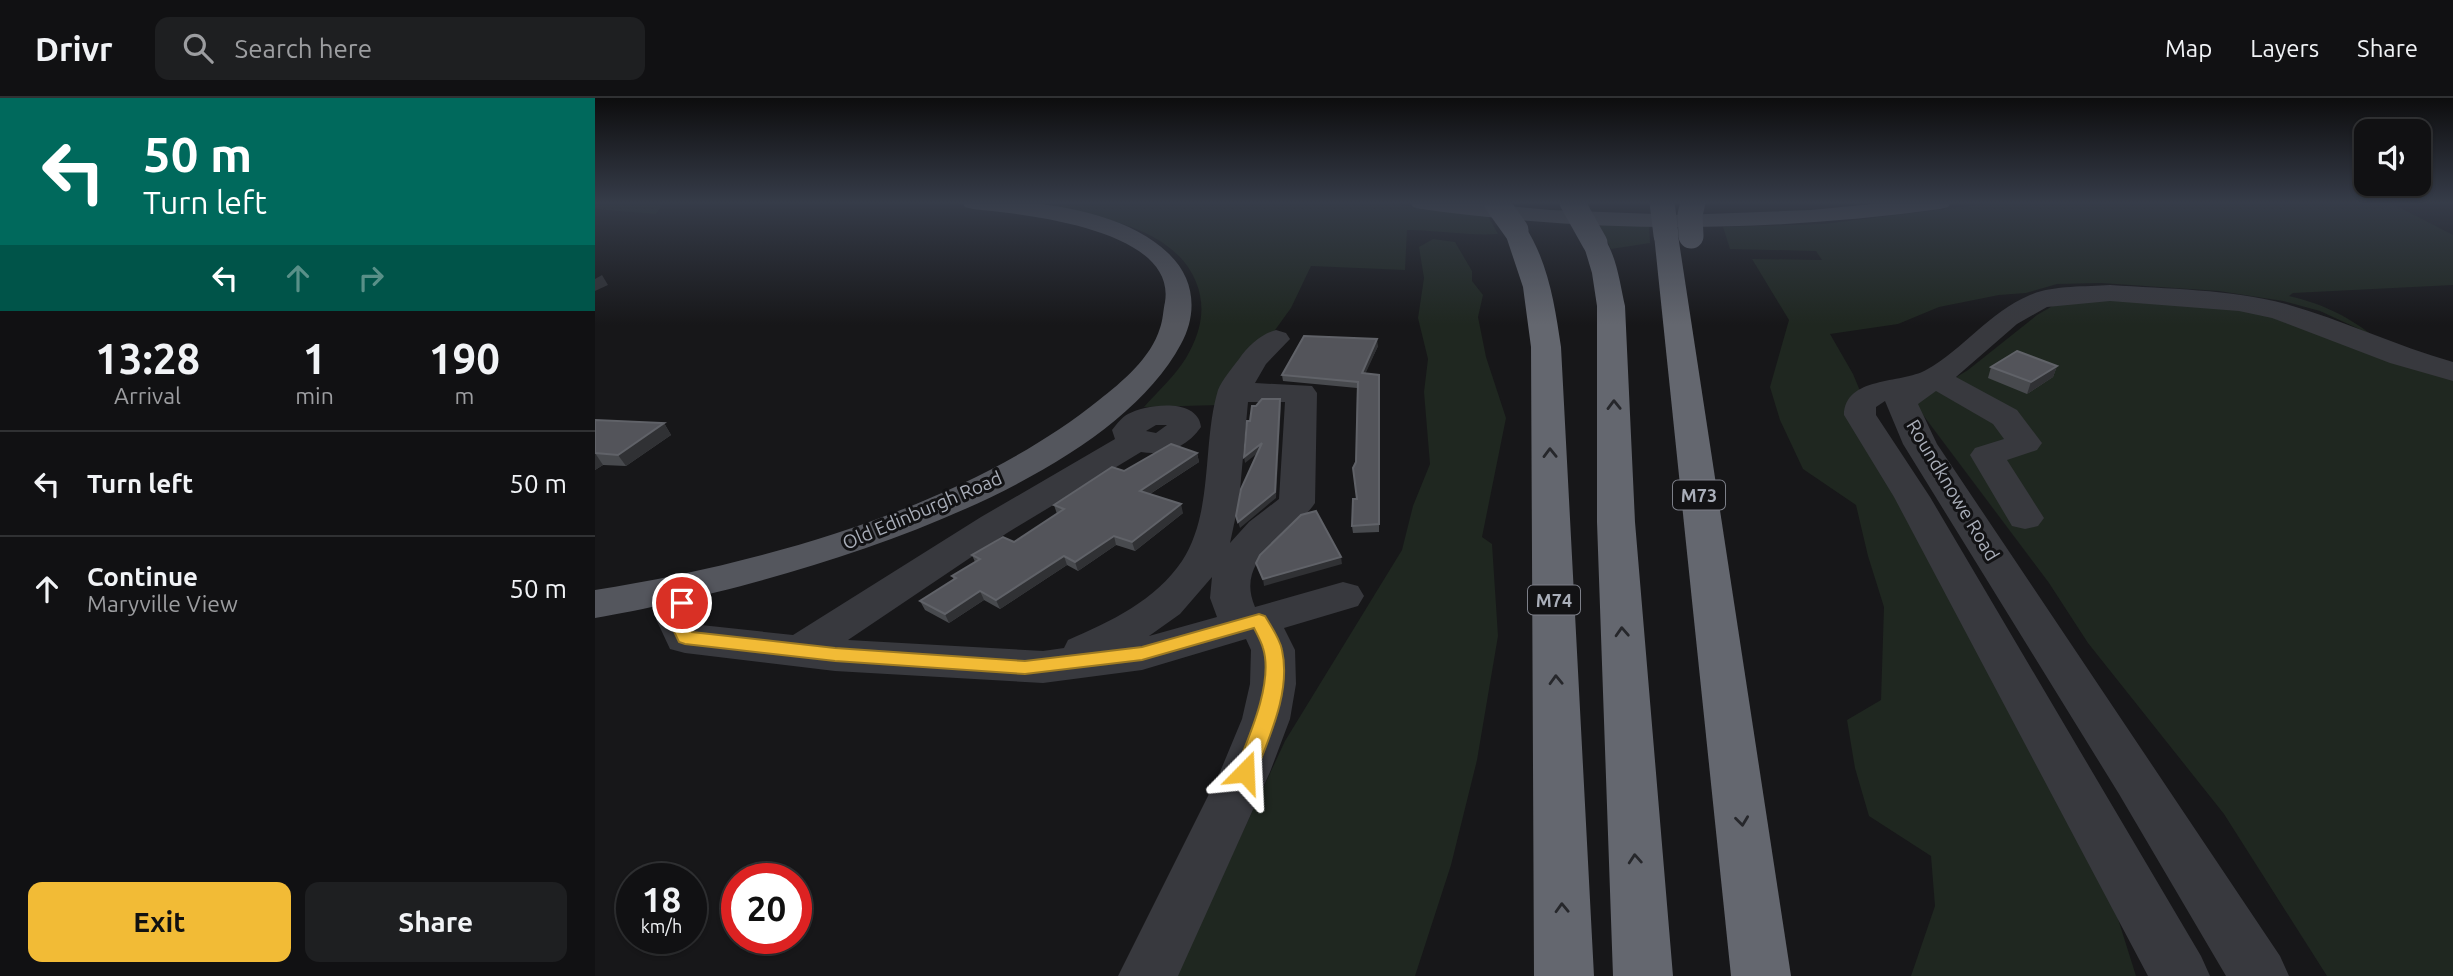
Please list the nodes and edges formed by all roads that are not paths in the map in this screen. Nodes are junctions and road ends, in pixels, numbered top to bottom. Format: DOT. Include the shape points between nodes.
graph roads {
  1 [pos="1137,243"];
  2 [pos="1519,243"];
  3 [pos="1595,243"];
  4 [pos="1682,243"];
  5 [pos="1276,339"];
  6 [pos="2453,372"];
  7 [pos="1934,378"];
  8 [pos="1233,392"];
  9 [pos="1135,441"];
  10 [pos="2025,518"];
  11 [pos="688,587"];
  12 [pos="1343,596"];
  13 [pos="595,604"];
  14 [pos="1251,623"];
  15 [pos="800,651"];
  16 [pos="1034,667"];
  17 [pos="1148,976"];
  18 [pos="1564,976"];
  19 [pos="1643,976"];
  20 [pos="1761,976"];
  21 [pos="2180,976"];
  22 [pos="2259,976"];
  1 -- 11 [label="main road, Old Edinburgh Road" via="1160,258 1176,284 1179,304 1170,341 1136,386 1077,433 953,500 827,549"];
  18 -- 2 [label="highway, M74, one-way" via="1546,347 1535,273"];
  19 -- 3 [label="highway, one-way, bridge" via="1618,564 1611,306"];
  4 -- 20 [label="highway, M73, one-way" via="1709,407 1734,754"];
  5 -- 8 [label="street" via="1254,358"];
  6 -- 7 [label="street, Roundknowe Road" via="2279,311 2239,303 2110,293 2041,300 2007,318"];
  7 -- 10 [label="street" via="2005,417 2025,443 1987,455"];
  7 -- 21 [label="street" via="1874,394 1860,404 1860,415 1912,497"];
  7 -- 22 [label="street, Roundknowe Road" via="1901,401 1920,444"];
  8 -- 14 [label="street" via="1301,393 1297,503 1240,553 1230,595"];
  8 -- 16 [label="street" via="1216,527 1184,588 1149,618 1103,643"];
  9 -- 15 [label="street"];
  11 -- 13 [label="main road, Old Edinburgh Road"];
  11 -- 15 [label="street" via="677,619 685,638"];
  12 -- 14 [label="street"];
  14 -- 16 [label="street" via="1142,653"];
  14 -- 17 [label="street" via="1273,650 1266,719"];
  15 -- 16 [label="street"];
}
